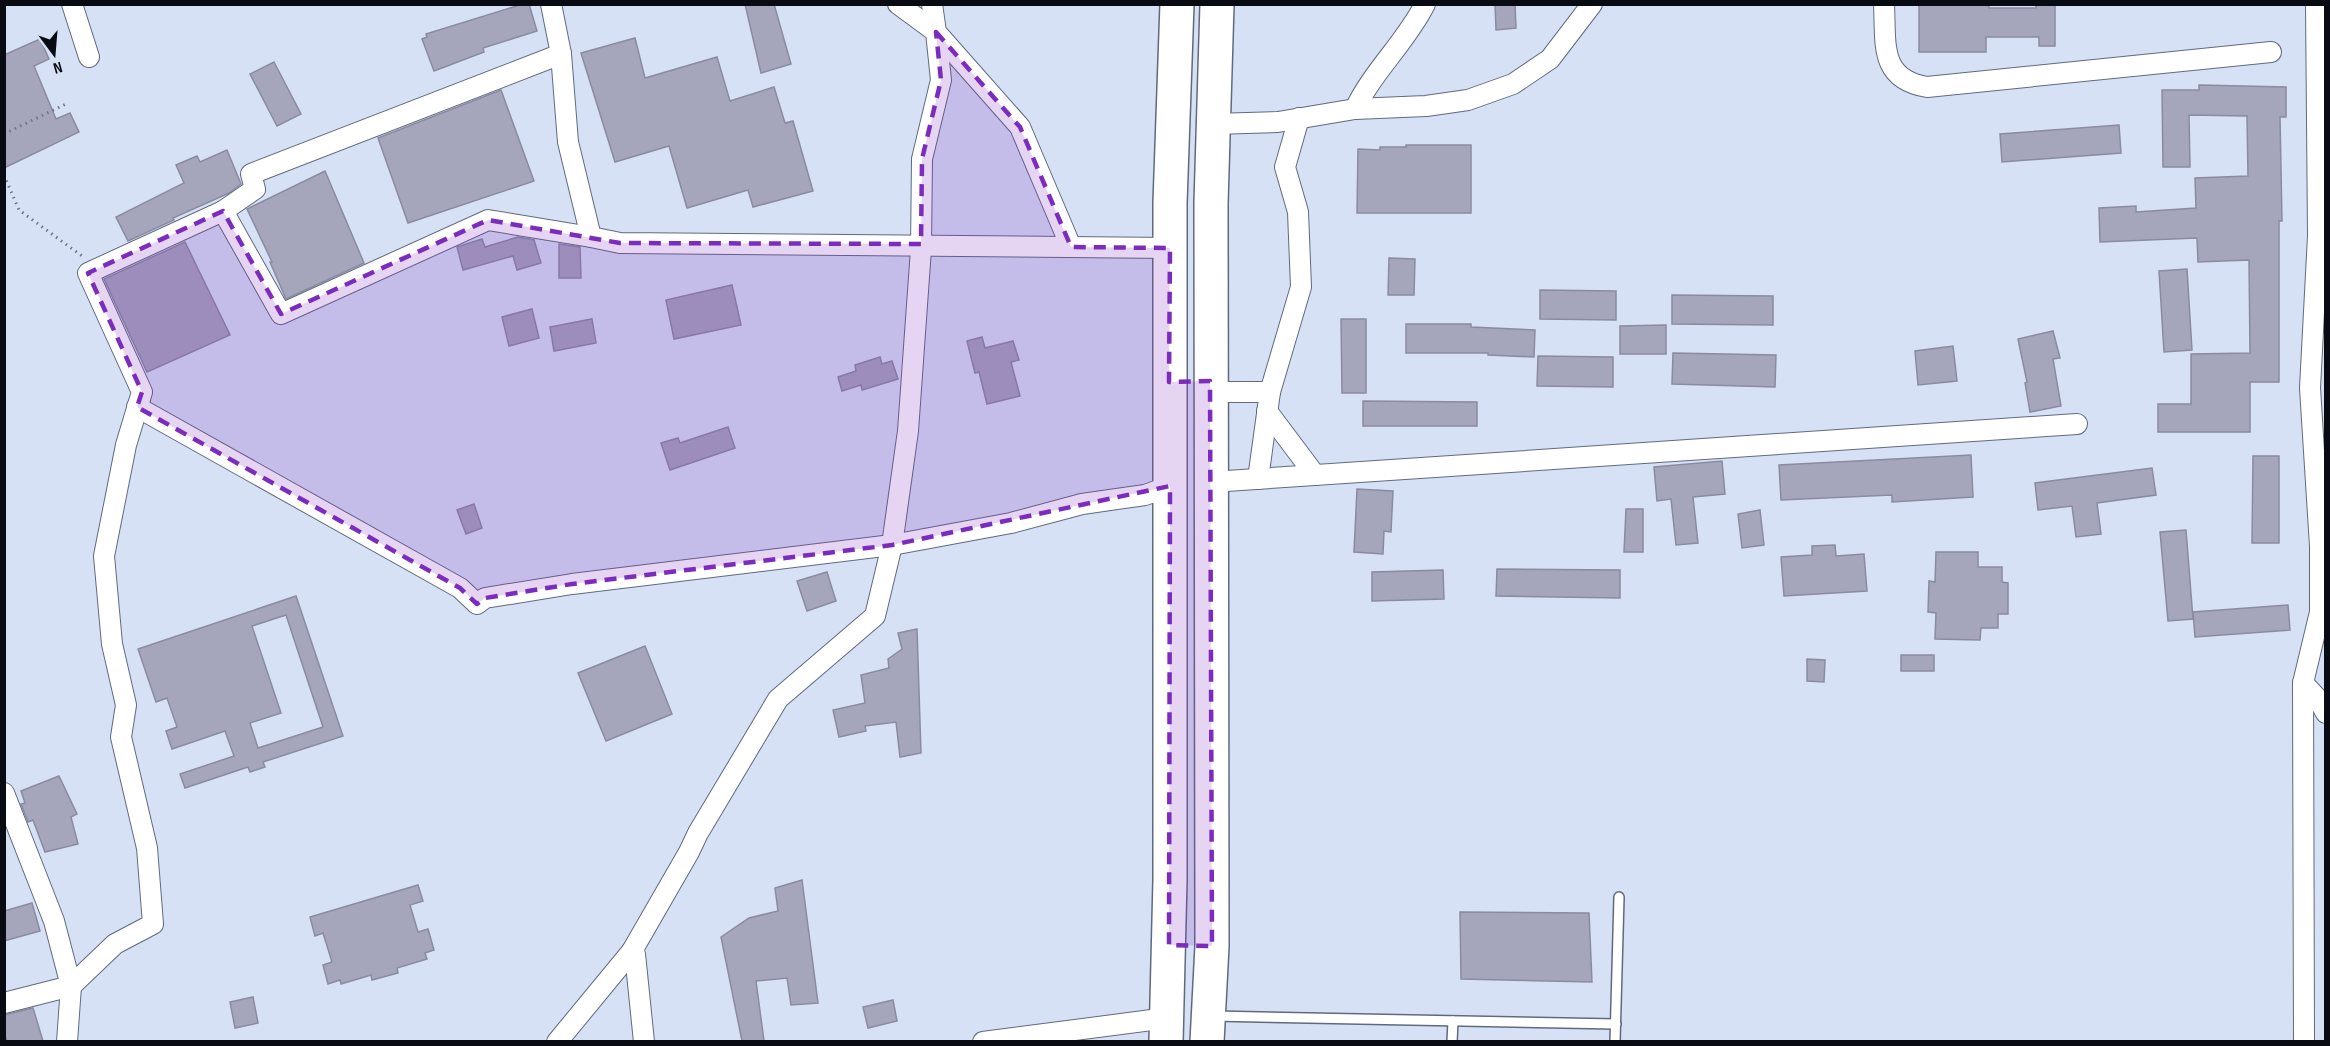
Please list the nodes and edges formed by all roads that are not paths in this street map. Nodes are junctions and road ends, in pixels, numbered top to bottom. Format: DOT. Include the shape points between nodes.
graph roads {
  1 [pos="72,4"];
  2 [pos="552,4"];
  3 [pos="898,4"];
  4 [pos="932,4"];
  5 [pos="1177,4"];
  6 [pos="1217,4"];
  7 [pos="1425,4"];
  8 [pos="1592,4"];
  9 [pos="1884,4"];
  10 [pos="2316,4"];
  11 [pos="936,32"];
  12 [pos="2271,52"];
  13 [pos="561,54"];
  14 [pos="89,57"];
  15 [pos="1355,109"];
  16 [pos="1299,118"];
  17 [pos="1213,124"];
  18 [pos="223,211"];
  19 [pos="591,237"];
  20 [pos="921,244"];
  21 [pos="1071,246"];
  22 [pos="1170,248"];
  23 [pos="1169,382"];
  24 [pos="1210,387"];
  25 [pos="1269,402"];
  26 [pos="138,407"];
  27 [pos="2077,424"];
  28 [pos="1315,475"];
  29 [pos="1258,479"];
  30 [pos="1211,482"];
  31 [pos="1170,486"];
  32 [pos="892,545"];
  33 [pos="2323,552"];
  34 [pos="2303,683"];
  35 [pos="2325,712"];
  36 [pos="4,793"];
  37 [pos="1619,897"];
  38 [pos="1169,945"];
  39 [pos="1212,946"];
  40 [pos="632,951"];
  41 [pos="71,986"];
  42 [pos="4,1003"];
  43 [pos="1453,1021"];
  44 [pos="1616,1024"];
  45 [pos="1207,1029"];
  46 [pos="1166,1030"];
  47 [pos="67,1041"];
  48 [pos="557,1041"];
  49 [pos="644,1041"];
  50 [pos="983,1041"];
  51 [pos="1452,1041"];
  52 [pos="1616,1041"];
  53 [pos="2304,1041"];
  1 -- 14 [label="street"];
  2 -- 13 [label="street"];
  3 -- 11 [label="street"];
  4 -- 11 [label="street"];
  5 -- 22 [label="highway"];
  6 -- 17 [label="highway"];
  7 -- 15 [label="street" via="1364,89"];
  8 -- 15 [label="street" via="1550,59 1513,84 1468,100"];
  9 -- 12 [label="street" via="1889,63 1910,84 1927,87"];
  10 -- 33 [label="street" via="2318,236 2310,388"];
  11 -- 20 [label="street" via="941,80 922,159"];
  11 -- 21 [label="street" via="1020,127"];
  13 -- 18 [label="street" via="250,174 255,189"];
  13 -- 19 [label="street" via="568,142"];
  15 -- 16 [label="street"];
  16 -- 17 [label="street"];
  16 -- 25 [label="street" via="1285,167 1298,212 1301,286"];
  17 -- 24 [label="highway"];
  18 -- 19 [label="street" via="281,314 488,220"];
  18 -- 26 [label="street" via="88,273 142,392"];
  19 -- 20 [label="street" via="620,243"];
  20 -- 21 [label="street"];
  20 -- 32 [label="street" via="908,431"];
  21 -- 22 [label="street"];
  22 -- 23 [label="highway"];
  23 -- 24 [label="highway"];
  23 -- 31 [label="highway"];
  24 -- 25 [label="street"];
  24 -- 30 [label="highway"];
  25 -- 28 [label="street"];
  25 -- 29 [label="street"];
  26 -- 32 [label="street" via="460,588 477,604 485,598 572,584"];
  26 -- 41 [label="street" via="126,445 104,556 112,644 126,705 121,737 147,848 153,924 115,944"];
  27 -- 28 [label="street"];
  28 -- 29 [label="street"];
  29 -- 30 [label="street"];
  30 -- 39 [label="highway"];
  31 -- 32 [label="street" via="1144,495 1082,504 1011,523"];
  31 -- 38 [label="highway"];
  32 -- 40 [label="street" via="875,616 778,699"];
  33 -- 34 [label="street" via="2320,612"];
  34 -- 35 [label="street"];
  34 -- 53 [label="street"];
  36 -- 41 [label="street" via="54,921"];
  37 -- 44 [label="lane"];
  38 -- 39 [label="highway"];
  38 -- 46 [label="highway"];
  39 -- 45 [label="highway"];
  40 -- 48 [label="street"];
  40 -- 49 [label="street"];
  41 -- 42 [label="street"];
  41 -- 47 [label="street"];
  43 -- 44 [label="lane"];
  43 -- 45 [label="lane"];
  43 -- 51 [label="lane"];
  44 -- 52 [label="lane"];
  46 -- 50 [label="street"];
}
